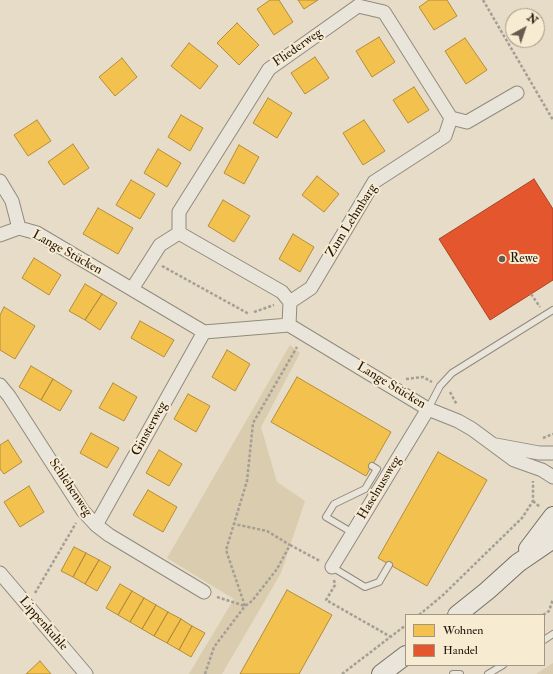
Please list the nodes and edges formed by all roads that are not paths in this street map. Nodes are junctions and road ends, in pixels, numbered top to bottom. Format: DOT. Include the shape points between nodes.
graph roads {
  1 [pos="517,93"];
  2 [pos="451,118"];
  3 [pos="0,181"];
  4 [pos="19,228"];
  5 [pos="180,234"];
  6 [pos="0,235"];
  7 [pos="132,289"];
  8 [pos="290,306"];
  9 [pos="553,310"];
  10 [pos="289,325"];
  11 [pos="204,332"];
  12 [pos="0,385"];
  13 [pos="428,408"];
  14 [pos="494,444"];
  15 [pos="553,453"];
  16 [pos="372,466"];
  17 [pos="553,477"];
  18 [pos="553,516"];
  19 [pos="96,525"];
  20 [pos="353,533"];
  21 [pos="553,539"];
  22 [pos="518,562"];
  23 [pos="389,565"];
  24 [pos="332,567"];
  25 [pos="0,573"];
  26 [pos="204,592"];
  27 [pos="459,614"];
  28 [pos="405,656"];
  29 [pos="501,666"];
  30 [pos="86,674"];
  31 [pos="381,674"];
  32 [pos="453,674"];
  33 [pos="460,674"];
  34 [pos="488,674"];
  1 -- 2 [label="street" via="467,122"];
  2 -- 5 [label="street, Fliederweg" via="384,12 358,6 269,68 179,212"];
  2 -- 8 [label="street, Zum Lehmbarg" via="445,136 374,182 311,288"];
  3 -- 4 [label="street" via="12,201"];
  4 -- 6 [label="street, Lange Stücken"];
  4 -- 7 [label="street, Lange Stücken" via="37,233"];
  5 -- 7 [label="street" via="160,245"];
  5 -- 8 [label="street" via="282,292"];
  7 -- 11 [label="street, Lange Stücken"];
  8 -- 10 [label="street"];
  9 -- 13 [label="lane" via="452,373 440,386"];
  10 -- 11 [label="street"];
  10 -- 13 [label="street, Lange Stücken"];
  11 -- 19 [label="street, Ginsterweg"];
  12 -- 19 [label="street, Schlehenweg" via="82,511"];
  13 -- 14 [label="street, Lange Stücken" via="458,421"];
  13 -- 20 [label="street, Haselnussweg"];
  14 -- 15 [label="street, Lange Stücken" via="539,453"];
  14 -- 17 [label="street, Lange Stücken" via="514,460 542,470"];
  16 -- 20 [label="lane" via="377,469 365,489 334,504 326,517"];
  18 -- 22 [label="main road"];
  19 -- 26 [label="street, Schlehenweg"];
  20 -- 24 [label="street, Haselnussweg"];
  21 -- 22 [label="main road"];
  22 -- 27 [label="main road"];
  23 -- 24 [label="lane" via="379,582 365,587"];
  25 -- 30 [label="street, Lippenkuhle"];
  28 -- 31 [label="main road"];
  29 -- 34 [label="lane"];
  32 -- 33 [label="lane"];
}
